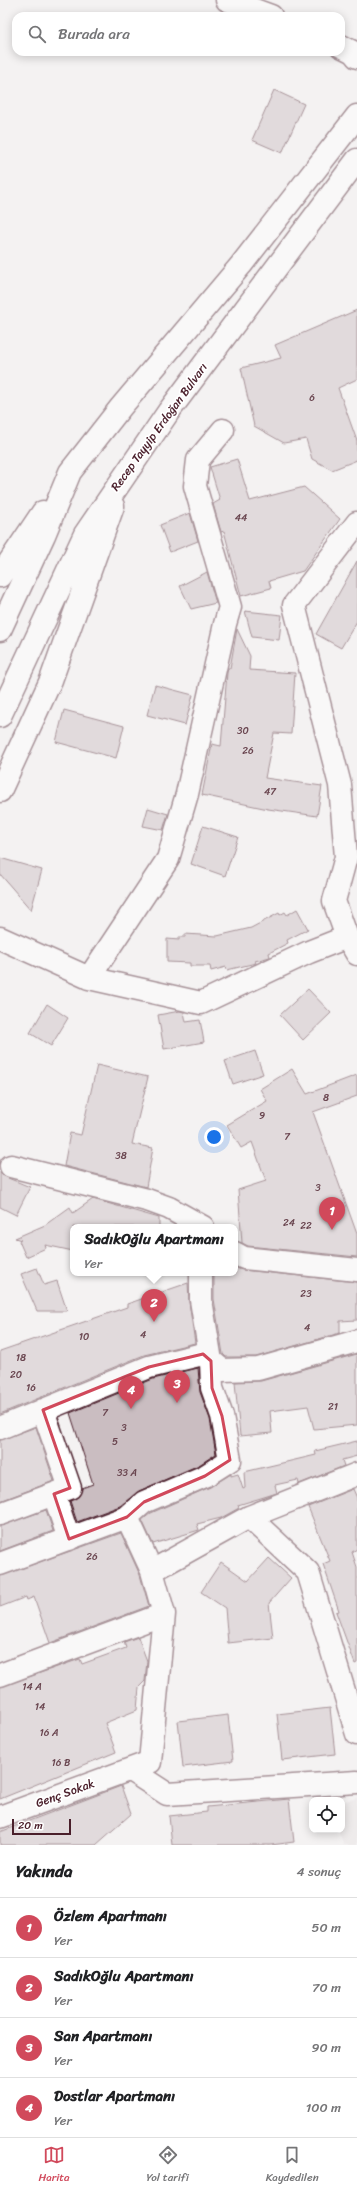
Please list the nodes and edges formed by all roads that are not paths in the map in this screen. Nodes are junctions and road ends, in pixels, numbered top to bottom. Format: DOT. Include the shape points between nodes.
graph roads {
  1 [pos="227,0"];
  2 [pos="260,12"];
  3 [pos="357,116"];
  4 [pos="357,160"];
  5 [pos="223,430"];
  6 [pos="70,472"];
  7 [pos="122,477"];
  8 [pos="357,523"];
  9 [pos="0,576"];
  10 [pos="0,630"];
  11 [pos="0,716"];
  12 [pos="0,791"];
  13 [pos="0,938"];
  14 [pos="352,945"];
  15 [pos="89,978"];
  16 [pos="11,1166"];
  17 [pos="198,1224"];
  18 [pos="238,1255"];
  19 [pos="357,1270"];
  20 [pos="201,1276"];
  21 [pos="357,1341"];
  22 [pos="211,1361"];
  23 [pos="43,1410"];
  24 [pos="0,1428"];
  25 [pos="357,1474"];
  26 [pos="54,1494"];
  27 [pos="0,1514"];
  28 [pos="127,1517"];
  29 [pos="249,1517"];
  30 [pos="69,1539"];
  31 [pos="0,1564"];
  32 [pos="152,1571"];
  33 [pos="164,1614"];
  34 [pos="0,1675"];
  35 [pos="357,1734"];
  36 [pos="130,1770"];
  37 [pos="357,1782"];
  38 [pos="0,1817"];
  1 -- 2 [label="street"];
  3 -- 6 [label="street" via="241,265 121,407"];
  4 -- 7 [label="street, Recep Tayyip Erdoğan Bulvarı"];
  5 -- 15 [label="street" via="198,460 195,486 230,607 187,794 168,859"];
  6 -- 9 [label="street"];
  6 -- 10 [label="street"];
  7 -- 11 [label="street, Recep Tayyip Erdoğan Bulvarı" via="85,534"];
  7 -- 12 [label="street" via="51,680"];
  8 -- 14 [label="street" via="294,605 340,785 346,857 334,901"];
  13 -- 15 [label="street"];
  14 -- 15 [label="street" via="309,952 201,1003"];
  16 -- 17 [label="street" via="147,1200 169,1208"];
  18 -- 19 [label="street" via="244,1258"];
  20 -- 22 [label="street" via="201,1300"];
  21 -- 22 [label="street" via="258,1369 222,1370"];
  22 -- 23 [label="street" via="203,1354 149,1367"];
  22 -- 28 [label="street" via="212,1388 222,1416 230,1460 205,1476 144,1502"];
  23 -- 24 [label="street"];
  23 -- 26 [label="street" via="70,1488"];
  25 -- 29 [label="street"];
  26 -- 27 [label="street"];
  26 -- 30 [label="street"];
  28 -- 30 [label="street"];
  28 -- 32 [label="street"];
  29 -- 32 [label="street"];
  29 -- 35 [label="street" via="308,1572"];
  30 -- 31 [label="street"];
  32 -- 33 [label="street"];
  33 -- 34 [label="street"];
  33 -- 36 [label="street, Genç Sokak" via="150,1762"];
  36 -- 37 [label="street" via="167,1794"];
  36 -- 38 [label="street, Genç Sokak"];
}
